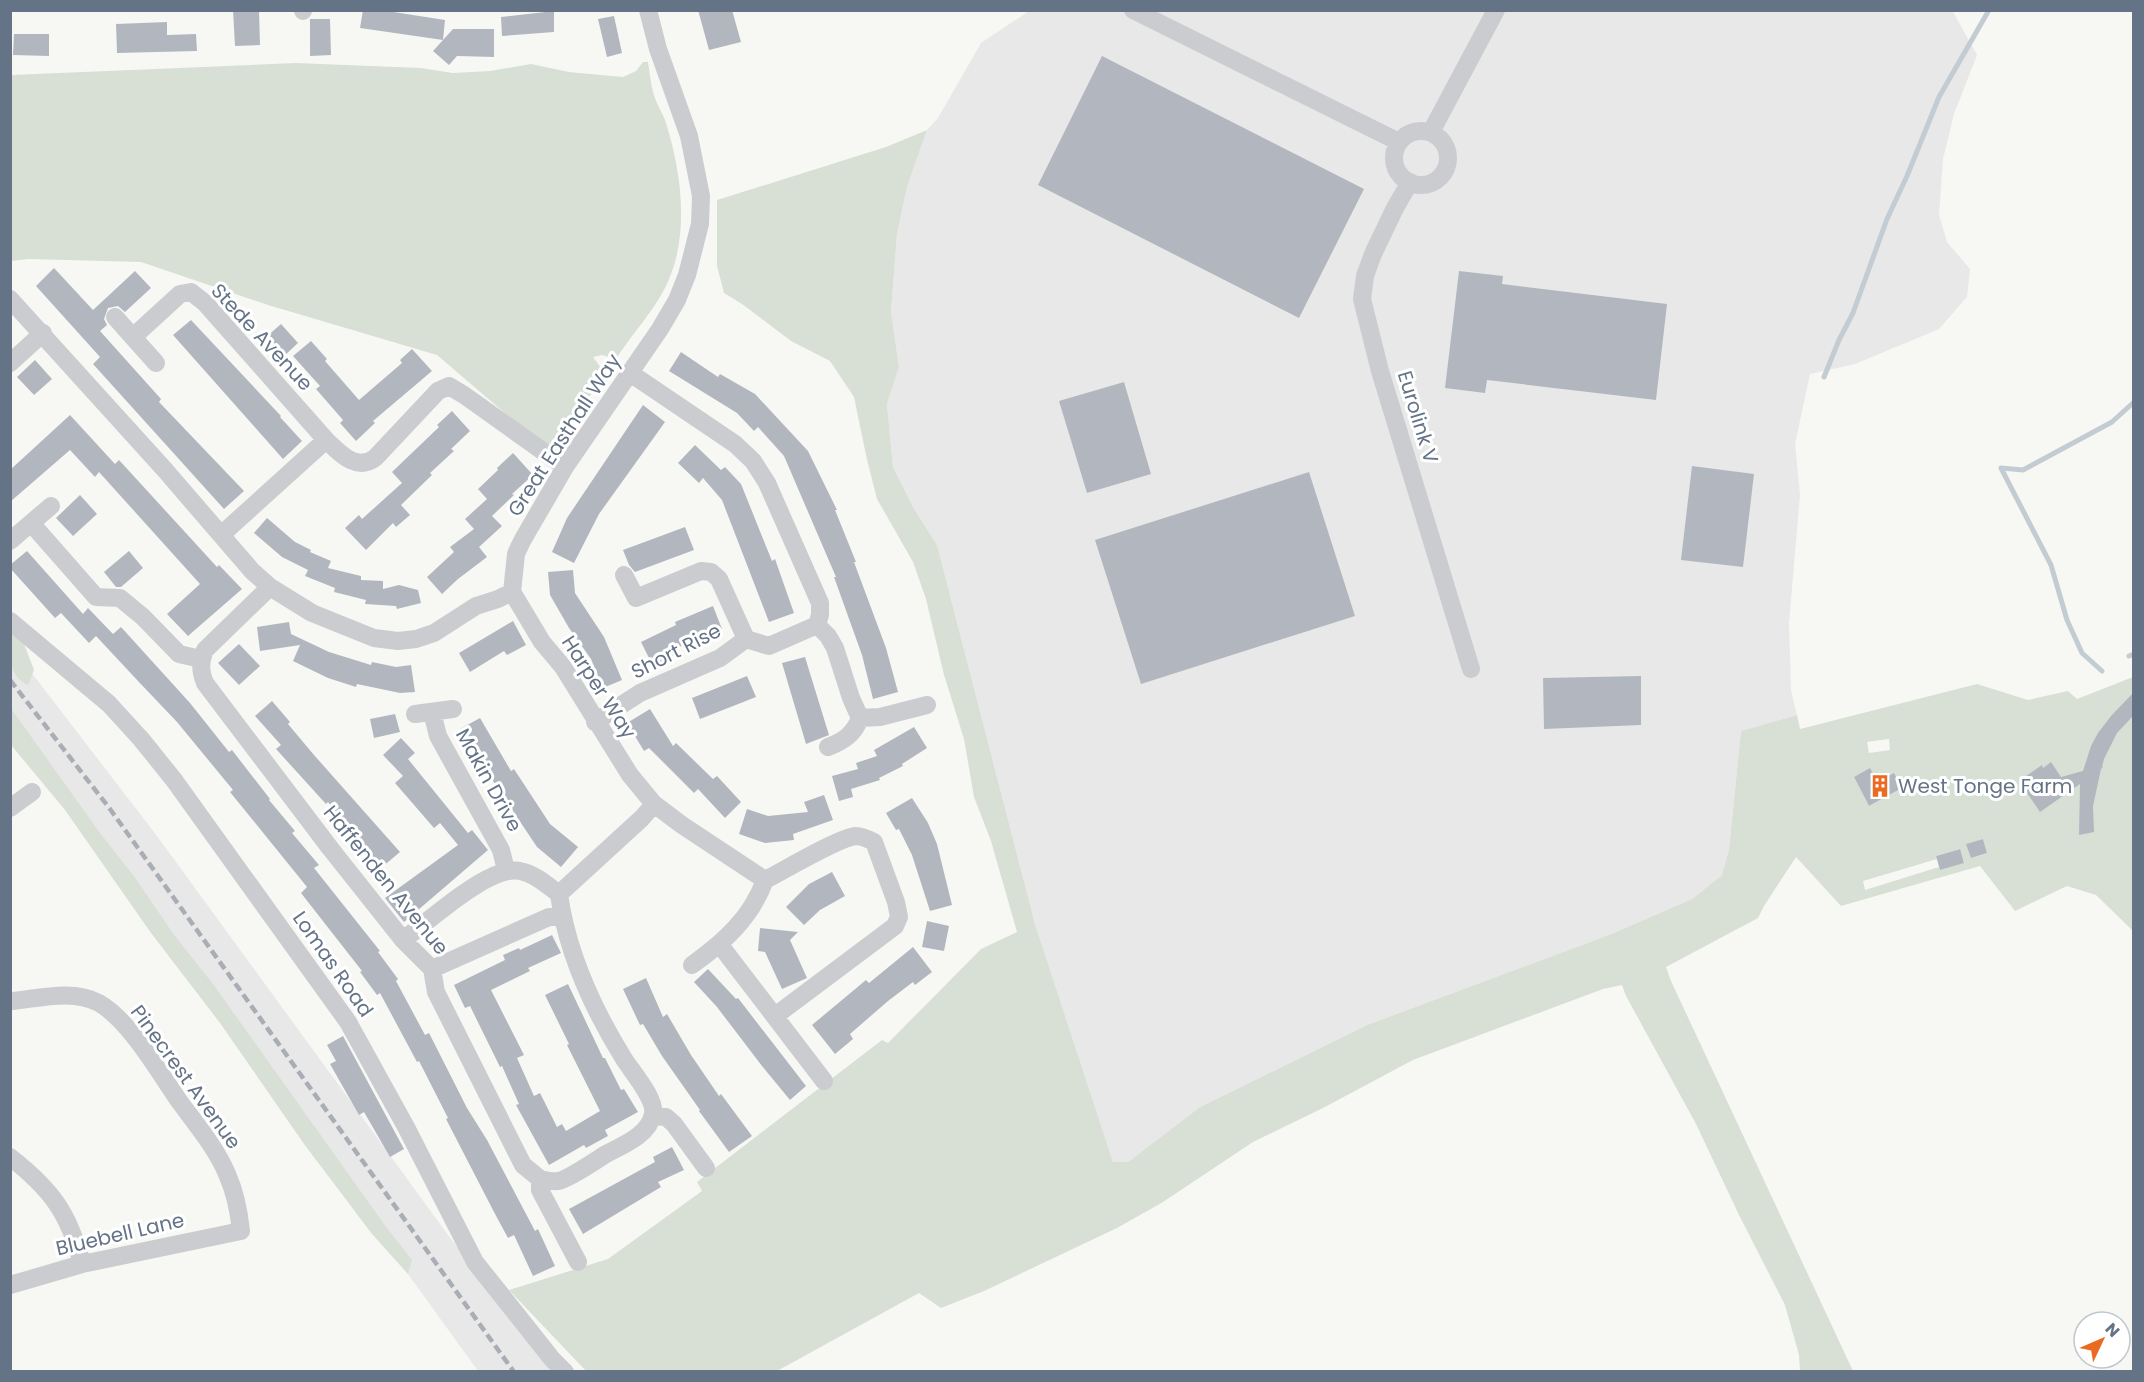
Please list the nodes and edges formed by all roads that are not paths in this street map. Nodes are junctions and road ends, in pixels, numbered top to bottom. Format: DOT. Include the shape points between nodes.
graph roads {
  1 [pos="648,10"];
  2 [pos="1133,10"];
  3 [pos="1496,10"];
  4 [pos="1431,132"];
  5 [pos="1399,142"];
  6 [pos="1410,182"];
  7 [pos="10,299"];
  8 [pos="115,317"];
  9 [pos="43,333"];
  10 [pos="133,337"];
  11 [pos="10,363"];
  12 [pos="156,363"];
  13 [pos="630,373"];
  14 [pos="326,440"];
  15 [pos="565,467"];
  16 [pos="51,506"];
  17 [pos="31,524"];
  18 [pos="221,535"];
  19 [pos="10,541"];
  20 [pos="624,575"];
  21 [pos="270,586"];
  22 [pos="513,592"];
  23 [pos="10,621"];
  24 [pos="817,625"];
  25 [pos="746,639"];
  26 [pos="201,659"];
  27 [pos="1471,669"];
  28 [pos="927,705"];
  29 [pos="453,709"];
  30 [pos="860,718"];
  31 [pos="595,722"];
  32 [pos="828,747"];
  33 [pos="32,792"];
  34 [pos="654,804"];
  35 [pos="10,808"];
  36 [pos="506,870"];
  37 [pos="765,880"];
  38 [pos="559,894"];
  39 [pos="562,917"];
  40 [pos="404,940"];
  41 [pos="720,945"];
  42 [pos="692,965"];
  43 [pos="432,969"];
  44 [pos="13,1001"];
  45 [pos="775,1016"];
  46 [pos="824,1081"];
  47 [pos="653,1116"];
  48 [pos="10,1157"];
  49 [pos="706,1168"];
  50 [pos="540,1179"];
  51 [pos="241,1231"];
  52 [pos="578,1262"];
  53 [pos="82,1264"];
  54 [pos="10,1285"];
  55 [pos="565,1371"];
  1 -- 13 [label="street, Great Easthall Way" via="689,136 701,196 700,224 677,300"];
  2 -- 5 [label="street"];
  3 -- 4 [label="street"];
  4 -- 5 [label="street" via="1413,132"];
  4 -- 6 [label="street" via="1448,151 1446,168 1435,181"];
  5 -- 6 [label="street" via="1394,160 1402,177"];
  6 -- 27 [label="street, Eurolink V" via="1373,254 1362,299 1380,371"];
  7 -- 9 [label="street"];
  8 -- 10 [label="street"];
  9 -- 11 [label="street"];
  9 -- 18 [label="street"];
  10 -- 12 [label="street"];
  10 -- 14 [label="street, Stede Avenue" via="180,294 191,292"];
  13 -- 15 [label="street, Great Easthall Way"];
  13 -- 24 [label="street" via="735,444 753,461 774,498 820,603"];
  14 -- 15 [label="street, Stede Avenue" via="357,464 368,463 438,391 449,386"];
  14 -- 18 [label="street"];
  15 -- 22 [label="street, Great Easthall Way" via="516,554"];
  16 -- 17 [label="street"];
  17 -- 19 [label="street"];
  17 -- 26 [label="street" via="96,597 120,598 179,654"];
  18 -- 21 [label="street"];
  20 -- 25 [label="street, Short Rise" via="636,598 701,571 711,572 719,579"];
  21 -- 22 [label="street" via="329,621 374,638 398,641 434,633 476,606"];
  21 -- 26 [label="street" via="209,644"];
  22 -- 31 [label="street, Harper Way"];
  23 -- 55 [label="street, Lomas Road" via="109,704 174,780 348,1022 475,1262"];
  24 -- 25 [label="street, Short Rise" via="769,645"];
  24 -- 30 [label="street" via="835,648"];
  25 -- 31 [label="street, Short Rise" via="720,658 640,693"];
  26 -- 40 [label="street, Haffenden Avenue" via="205,683"];
  28 -- 30 [label="street"];
  29 -- 36 [label="street, Makin Drive" via="424,713 501,850"];
  30 -- 32 [label="street" via="842,742"];
  31 -- 34 [label="street, Harper Way"];
  33 -- 35 [label="street"];
  34 -- 37 [label="street, Harper Way"];
  34 -- 38 [label="street"];
  36 -- 38 [label="street" via="533,875"];
  36 -- 40 [label="street" via="482,880"];
  37 -- 41 [label="street" via="738,927"];
  37 -- 45 [label="street" via="840,842 854,836 864,837 874,842 899,917 887,933"];
  38 -- 39 [label="street"];
  39 -- 43 [label="street" via="549,917"];
  39 -- 47 [label="street" via="601,1021 654,1103"];
  40 -- 43 [label="street, Haffenden Avenue"];
  41 -- 42 [label="street"];
  41 -- 45 [label="street"];
  43 -- 50 [label="street, Haffenden Avenue" via="436,992 523,1165"];
  44 -- 51 [label="street, Pinecrest Avenue" via="63,995 81,997 98,1002 114,1015 137,1041 222,1164 238,1208"];
  45 -- 46 [label="street"];
  47 -- 49 [label="street" via="666,1117 674,1124"];
  47 -- 50 [label="street" via="646,1129 632,1140 558,1181"];
  48 -- 53 [label="street" via="38,1179 66,1215"];
  50 -- 52 [label="street, Haffenden Avenue" via="540,1190"];
  51 -- 53 [label="street, Bluebell Lane"];
  53 -- 54 [label="street, Bluebell Lane"];
}
